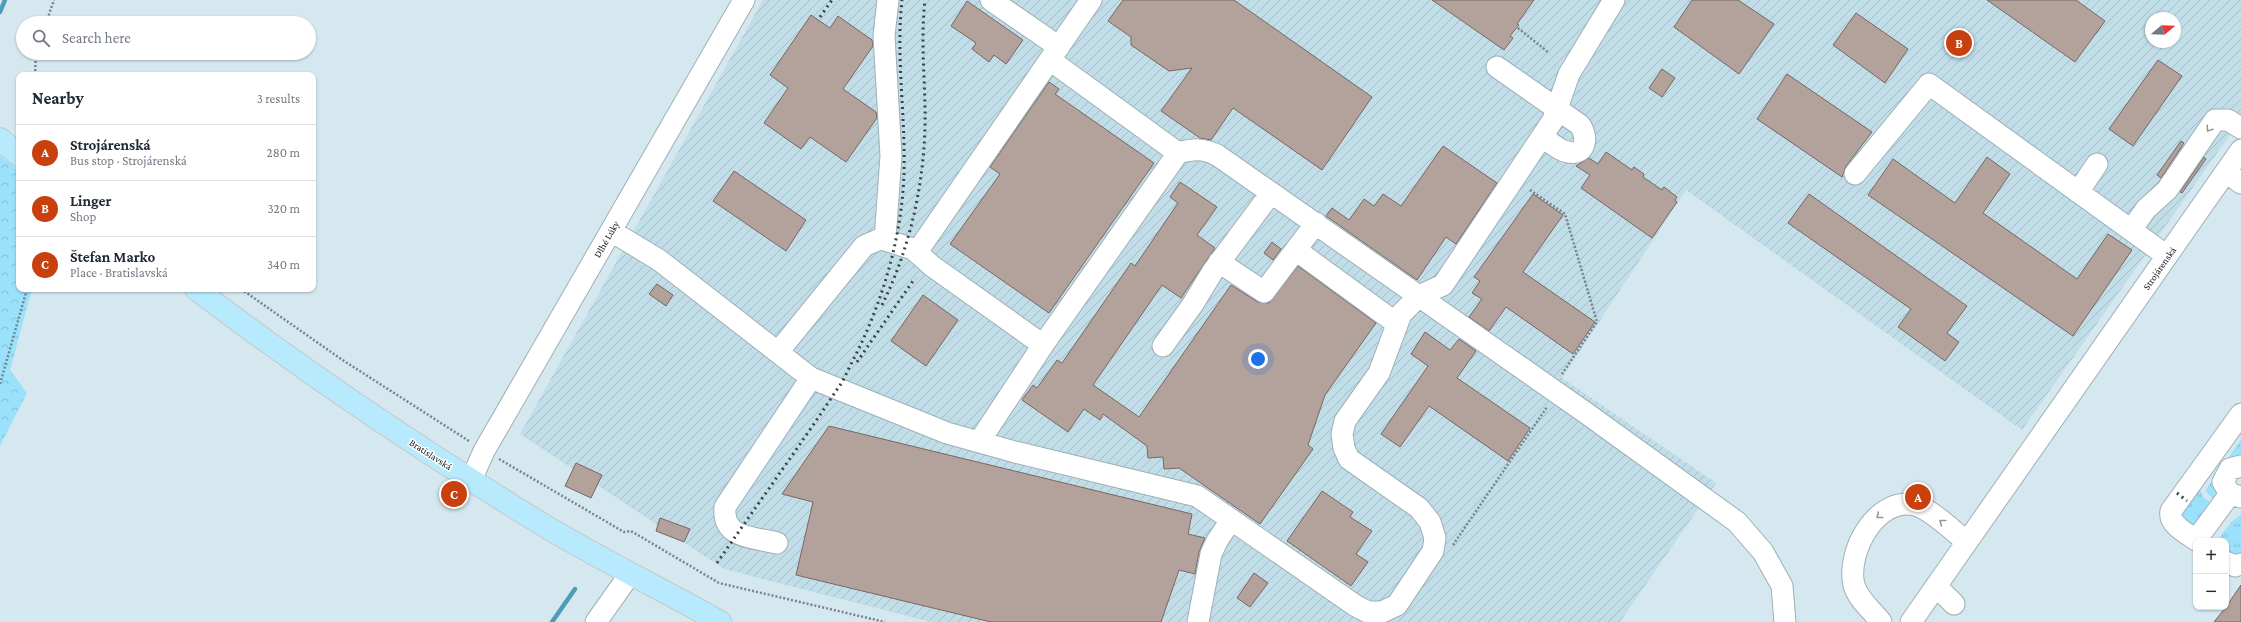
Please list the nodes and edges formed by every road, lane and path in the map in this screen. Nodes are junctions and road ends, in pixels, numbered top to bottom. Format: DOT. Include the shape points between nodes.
graph roads {
  1 [pos="54,0"];
  2 [pos="744,0"];
  3 [pos="888,0"];
  4 [pos="991,0"];
  5 [pos="1091,0"];
  6 [pos="1614,0"];
  7 [pos="48,16"];
  8 [pos="1518,28"];
  9 [pos="1549,53"];
  10 [pos="1054,54"];
  11 [pos="36,60"];
  12 [pos="1497,67"];
  13 [pos="36,72"];
  14 [pos="1557,110"];
  15 [pos="2241,128"];
  16 [pos="1542,137"];
  17 [pos="2241,150"];
  18 [pos="1178,153"];
  19 [pos="2098,164"];
  20 [pos="1855,174"];
  21 [pos="2233,178"];
  22 [pos="1530,190"];
  23 [pos="2078,192"];
  24 [pos="1271,193"];
  25 [pos="1316,224"];
  26 [pos="2131,230"];
  27 [pos="611,231"];
  28 [pos="885,240"];
  29 [pos="1296,250"];
  30 [pos="917,252"];
  31 [pos="2167,256"];
  32 [pos="1219,262"];
  33 [pos="26,292"];
  34 [pos="200,292"];
  35 [pos="246,292"];
  36 [pos="1419,296"];
  37 [pos="1396,323"];
  38 [pos="1043,345"];
  39 [pos="1163,346"];
  40 [pos="778,352"];
  41 [pos="811,378"];
  42 [pos="1557,381"];
  43 [pos="0,384"];
  44 [pos="1550,401"];
  45 [pos="2241,414"];
  46 [pos="979,442"];
  47 [pos="484,451"];
  48 [pos="2209,459"];
  49 [pos="2234,470"];
  50 [pos="471,480"];
  51 [pos="2235,496"];
  52 [pos="1231,520"];
  53 [pos="2194,538"];
  54 [pos="2199,538"];
  55 [pos="1967,542"];
  56 [pos="777,543"];
  57 [pos="1450,551"];
  58 [pos="2229,563"];
  59 [pos="2241,564"];
  60 [pos="630,574"];
  61 [pos="1936,586"];
  62 [pos="1954,604"];
  63 [pos="1374,617"];
  64 [pos="596,622"];
  65 [pos="720,622"];
  66 [pos="885,622"];
  67 [pos="1198,622"];
  68 [pos="1785,622"];
  69 [pos="1881,622"];
  70 [pos="1911,622"];
  1 -- 7 [label="path"];
  2 -- 27 [label="street, Dlhé Lúky"];
  3 -- 28 [label="street" via="884,36 891,156"];
  4 -- 10 [label="street"];
  5 -- 10 [label="street"];
  6 -- 14 [label="street" via="1569,74"];
  8 -- 9 [label="path"];
  10 -- 18 [label="street"];
  10 -- 30 [label="street"];
  11 -- 13 [label="path"];
  12 -- 14 [label="street"];
  14 -- 16 [label="street"];
  14 -- 16 [label="street" via="1580,125 1585,133 1586,142 1581,150 1573,153 1564,151"];
  15 -- 26 [label="street, one-way" via="2228,120 2215,120 2168,190 2146,209"];
  16 -- 36 [label="street" via="1443,285"];
  17 -- 21 [label="street, Strojárenská"];
  18 -- 24 [label="street" via="1194,149 1207,150"];
  18 -- 38 [label="street"];
  19 -- 23 [label="street"];
  20 -- 23 [label="street" via="1929,84"];
  21 -- 31 [label="street, Strojárenská"];
  22 -- 42 [label="path" via="1565,214 1597,322"];
  23 -- 26 [label="street"];
  24 -- 25 [label="street"];
  24 -- 32 [label="street"];
  25 -- 29 [label="street"];
  25 -- 36 [label="street"];
  26 -- 31 [label="street"];
  27 -- 40 [label="street" via="659,260"];
  27 -- 47 [label="street, Dlhé Lúky"];
  28 -- 30 [label="street"];
  28 -- 40 [label="street" via="864,246"];
  29 -- 32 [label="street" via="1264,292"];
  29 -- 37 [label="street"];
  30 -- 38 [label="street" via="932,266"];
  31 -- 55 [label="street, Strojárenská"];
  32 -- 39 [label="street"];
  33 -- 43 [label="path"];
  34 -- 50 [label="main road, Bratislavská" via="325,382"];
  35 -- 47 [label="path" via="341,359"];
  36 -- 37 [label="street" via="1401,314"];
  36 -- 68 [label="street" via="1736,522 1763,552 1782,586"];
  37 -- 63 [label="street" via="1379,373 1345,421 1342,434 1344,448 1349,459 1419,508 1430,522 1435,538 1433,551 1397,605"];
  38 -- 46 [label="street"];
  40 -- 41 [label="street"];
  41 -- 46 [label="street" via="947,433"];
  41 -- 56 [label="street" via="725,507 724,518 730,529 737,534"];
  44 -- 57 [label="path"];
  45 -- 48 [label="street"];
  46 -- 52 [label="street" via="1197,496"];
  47 -- 50 [label="street, Dlhé Lúky"];
  47 -- 66 [label="path" via="624,532 631,531 719,582"];
  48 -- 49 [label="street"];
  48 -- 53 [label="street" via="2170,516 2174,523"];
  49 -- 51 [label="street" via="2224,482"];
  50 -- 60 [label="main road, Bratislavská"];
  51 -- 54 [label="street"];
  52 -- 63 [label="street"];
  52 -- 67 [label="street" via="1211,554"];
  55 -- 61 [label="street, Strojárenská"];
  55 -- 69 [label="street, one-way" via="1927,511 1915,505 1891,508 1876,518 1858,545 1854,563 1854,585 1862,601"];
  58 -- 59 [label="street" via="2235,566"];
  60 -- 64 [label="street"];
  60 -- 65 [label="main road, Bratislavská"];
  61 -- 62 [label="street"];
  61 -- 70 [label="street, Strojárenská"];
}
